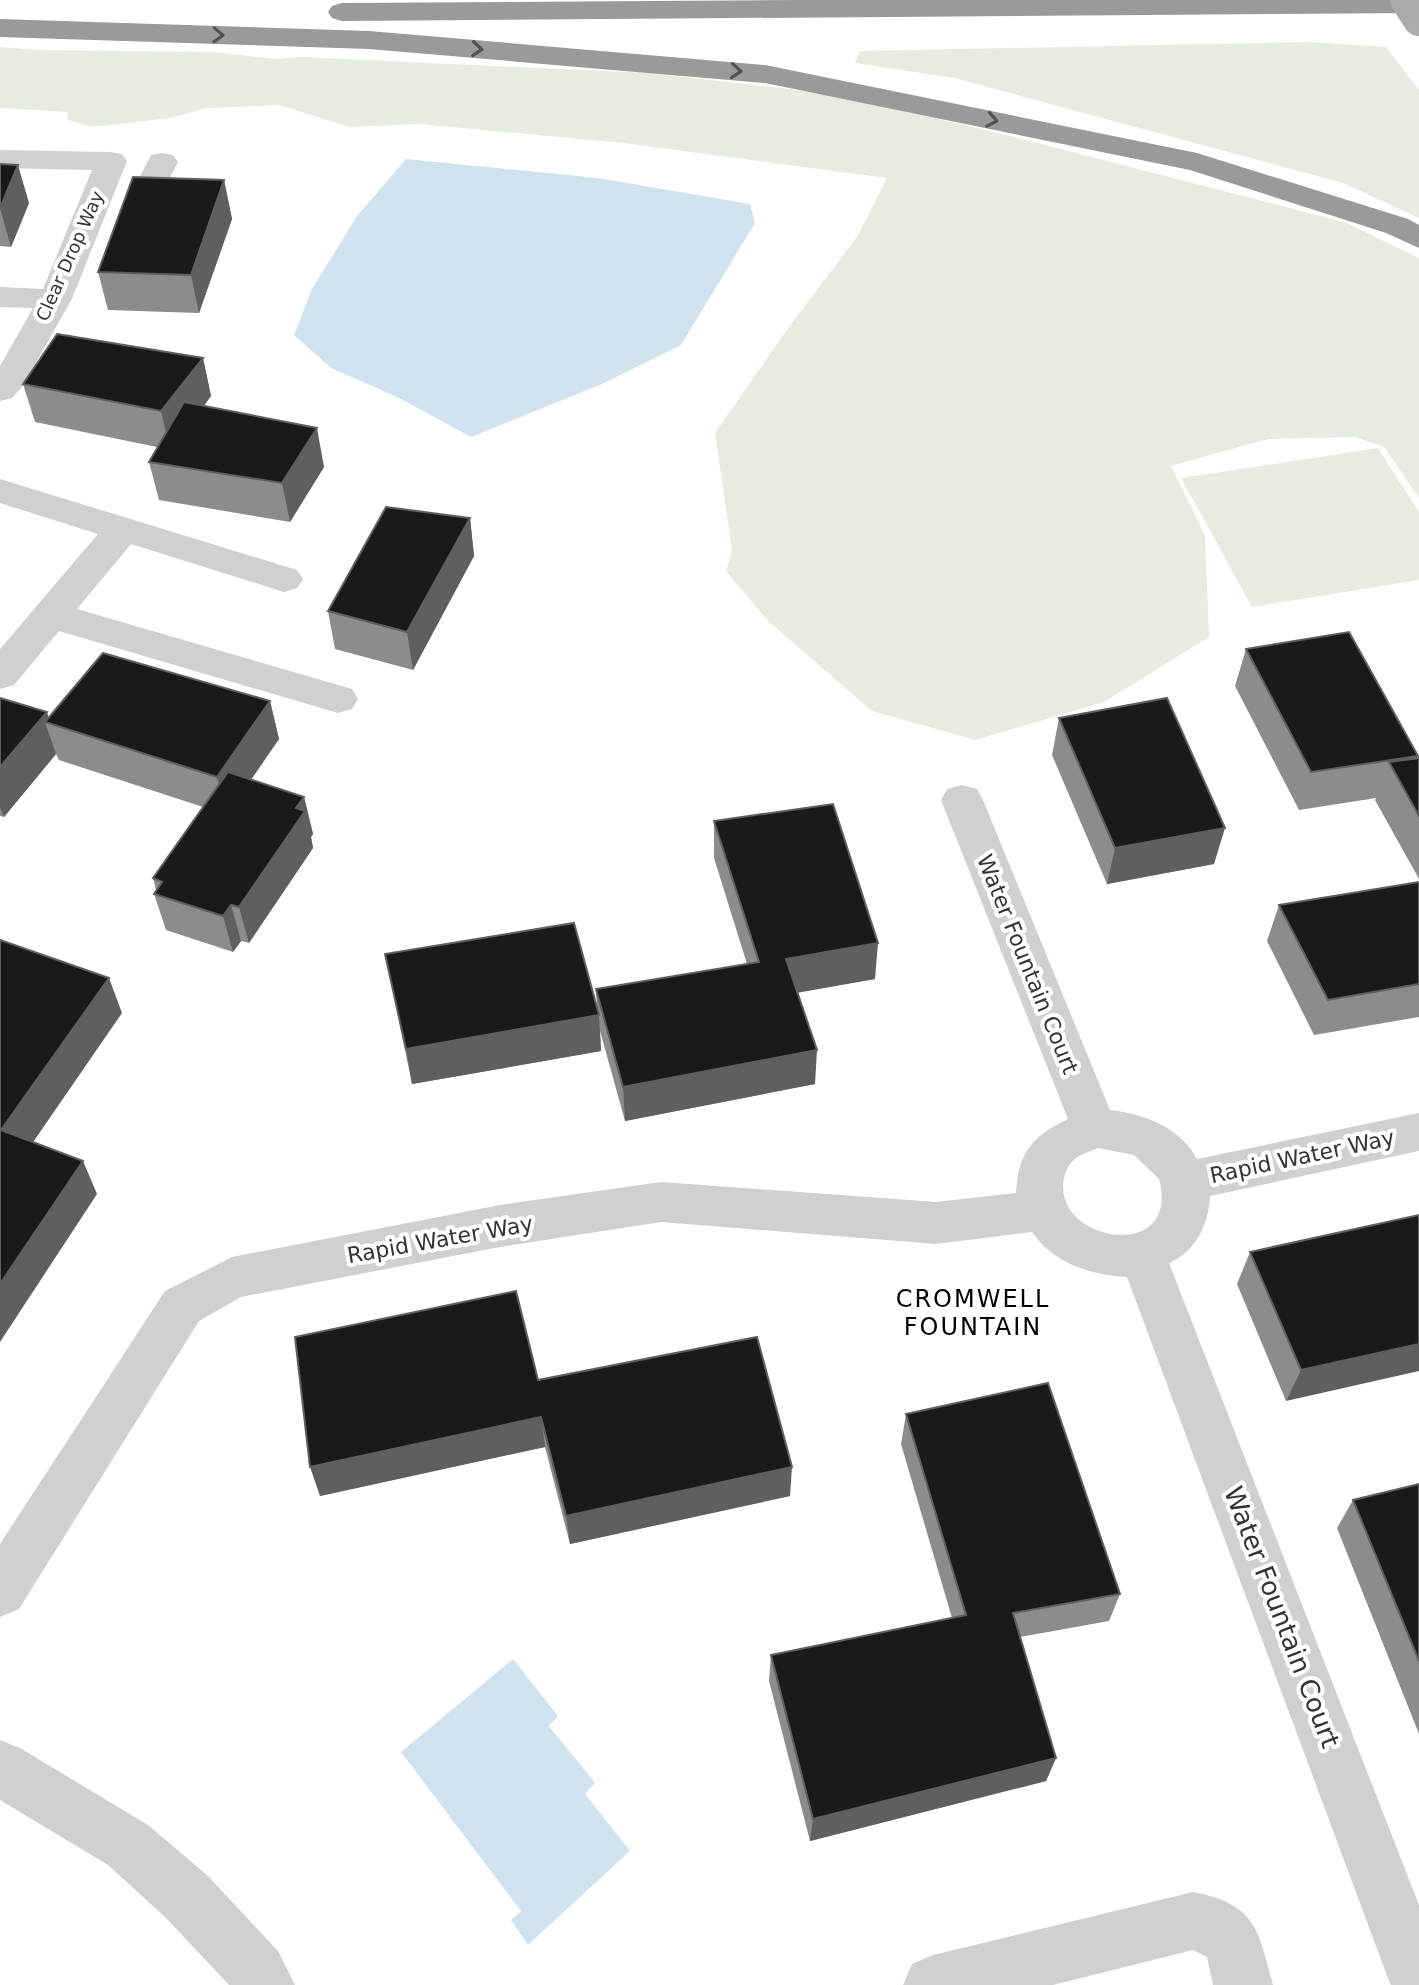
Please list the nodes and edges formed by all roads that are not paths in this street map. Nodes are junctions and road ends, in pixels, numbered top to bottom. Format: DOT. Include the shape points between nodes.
graph roads {
  1 [pos="1406,0"];
  2 [pos="1419,4"];
  3 [pos="1227,5"];
  4 [pos="1419,12"];
  5 [pos="0,15"];
  6 [pos="1419,20"];
  7 [pos="0,28"];
  8 [pos="0,159"];
  9 [pos="162,162"];
  10 [pos="147,194"];
  11 [pos="1419,238"];
  12 [pos="0,297"];
  13 [pos="55,299"];
  14 [pos="0,390"];
  15 [pos="3,496"];
  16 [pos="124,528"];
  17 [pos="284,579"];
  18 [pos="50,615"];
  19 [pos="0,675"];
  20 [pos="338,699"];
  21 [pos="962,800"];
  22 [pos="1094,1128"];
  23 [pos="1419,1132"];
  24 [pos="1185,1181"];
  25 [pos="1042,1210"];
  26 [pos="1142,1254"];
  27 [pos="0,1591"];
  28 [pos="0,1768"];
  29 [pos="1419,1981"];
  30 [pos="265,1985"];
  31 [pos="933,1985"];
  32 [pos="1243,1985"];
  1 -- 6 [label="main road, bridge"];
  2 -- 3 [label="highway"];
  3 -- 4 [label="highway"];
  3 -- 5 [label="highway"];
  7 -- 11 [label="highway, one-way" via="369,40 765,74 1197,162 1397,226"];
  8 -- 13 [label="street, Clear Drop Way" via="111,161"];
  9 -- 10 [label="street"];
  12 -- 13 [label="street"];
  13 -- 14 [label="street, Clear Drop Way"];
  15 -- 16 [label="street"];
  16 -- 17 [label="street"];
  16 -- 18 [label="street"];
  18 -- 19 [label="street"];
  18 -- 20 [label="street"];
  21 -- 22 [label="street, Water Fountain Court"];
  22 -- 24 [label="street" via="1138,1135 1159,1146"];
  22 -- 25 [label="street" via="1070,1135 1040,1166"];
  23 -- 24 [label="street, Rapid Water Way"];
  24 -- 26 [label="street" via="1185,1217 1176,1233"];
  25 -- 26 [label="street" via="1054,1228 1094,1253"];
  25 -- 27 [label="street, Rapid Water Way" via="936,1223 661,1202 500,1226 232,1278 182,1306"];
  26 -- 29 [label="street, Water Fountain Court"];
  28 -- 30 [label="street" via="128,1845 187,1897"];
  31 -- 32 [label="street" via="1193,1921 1217,1924 1229,1936"];
}
